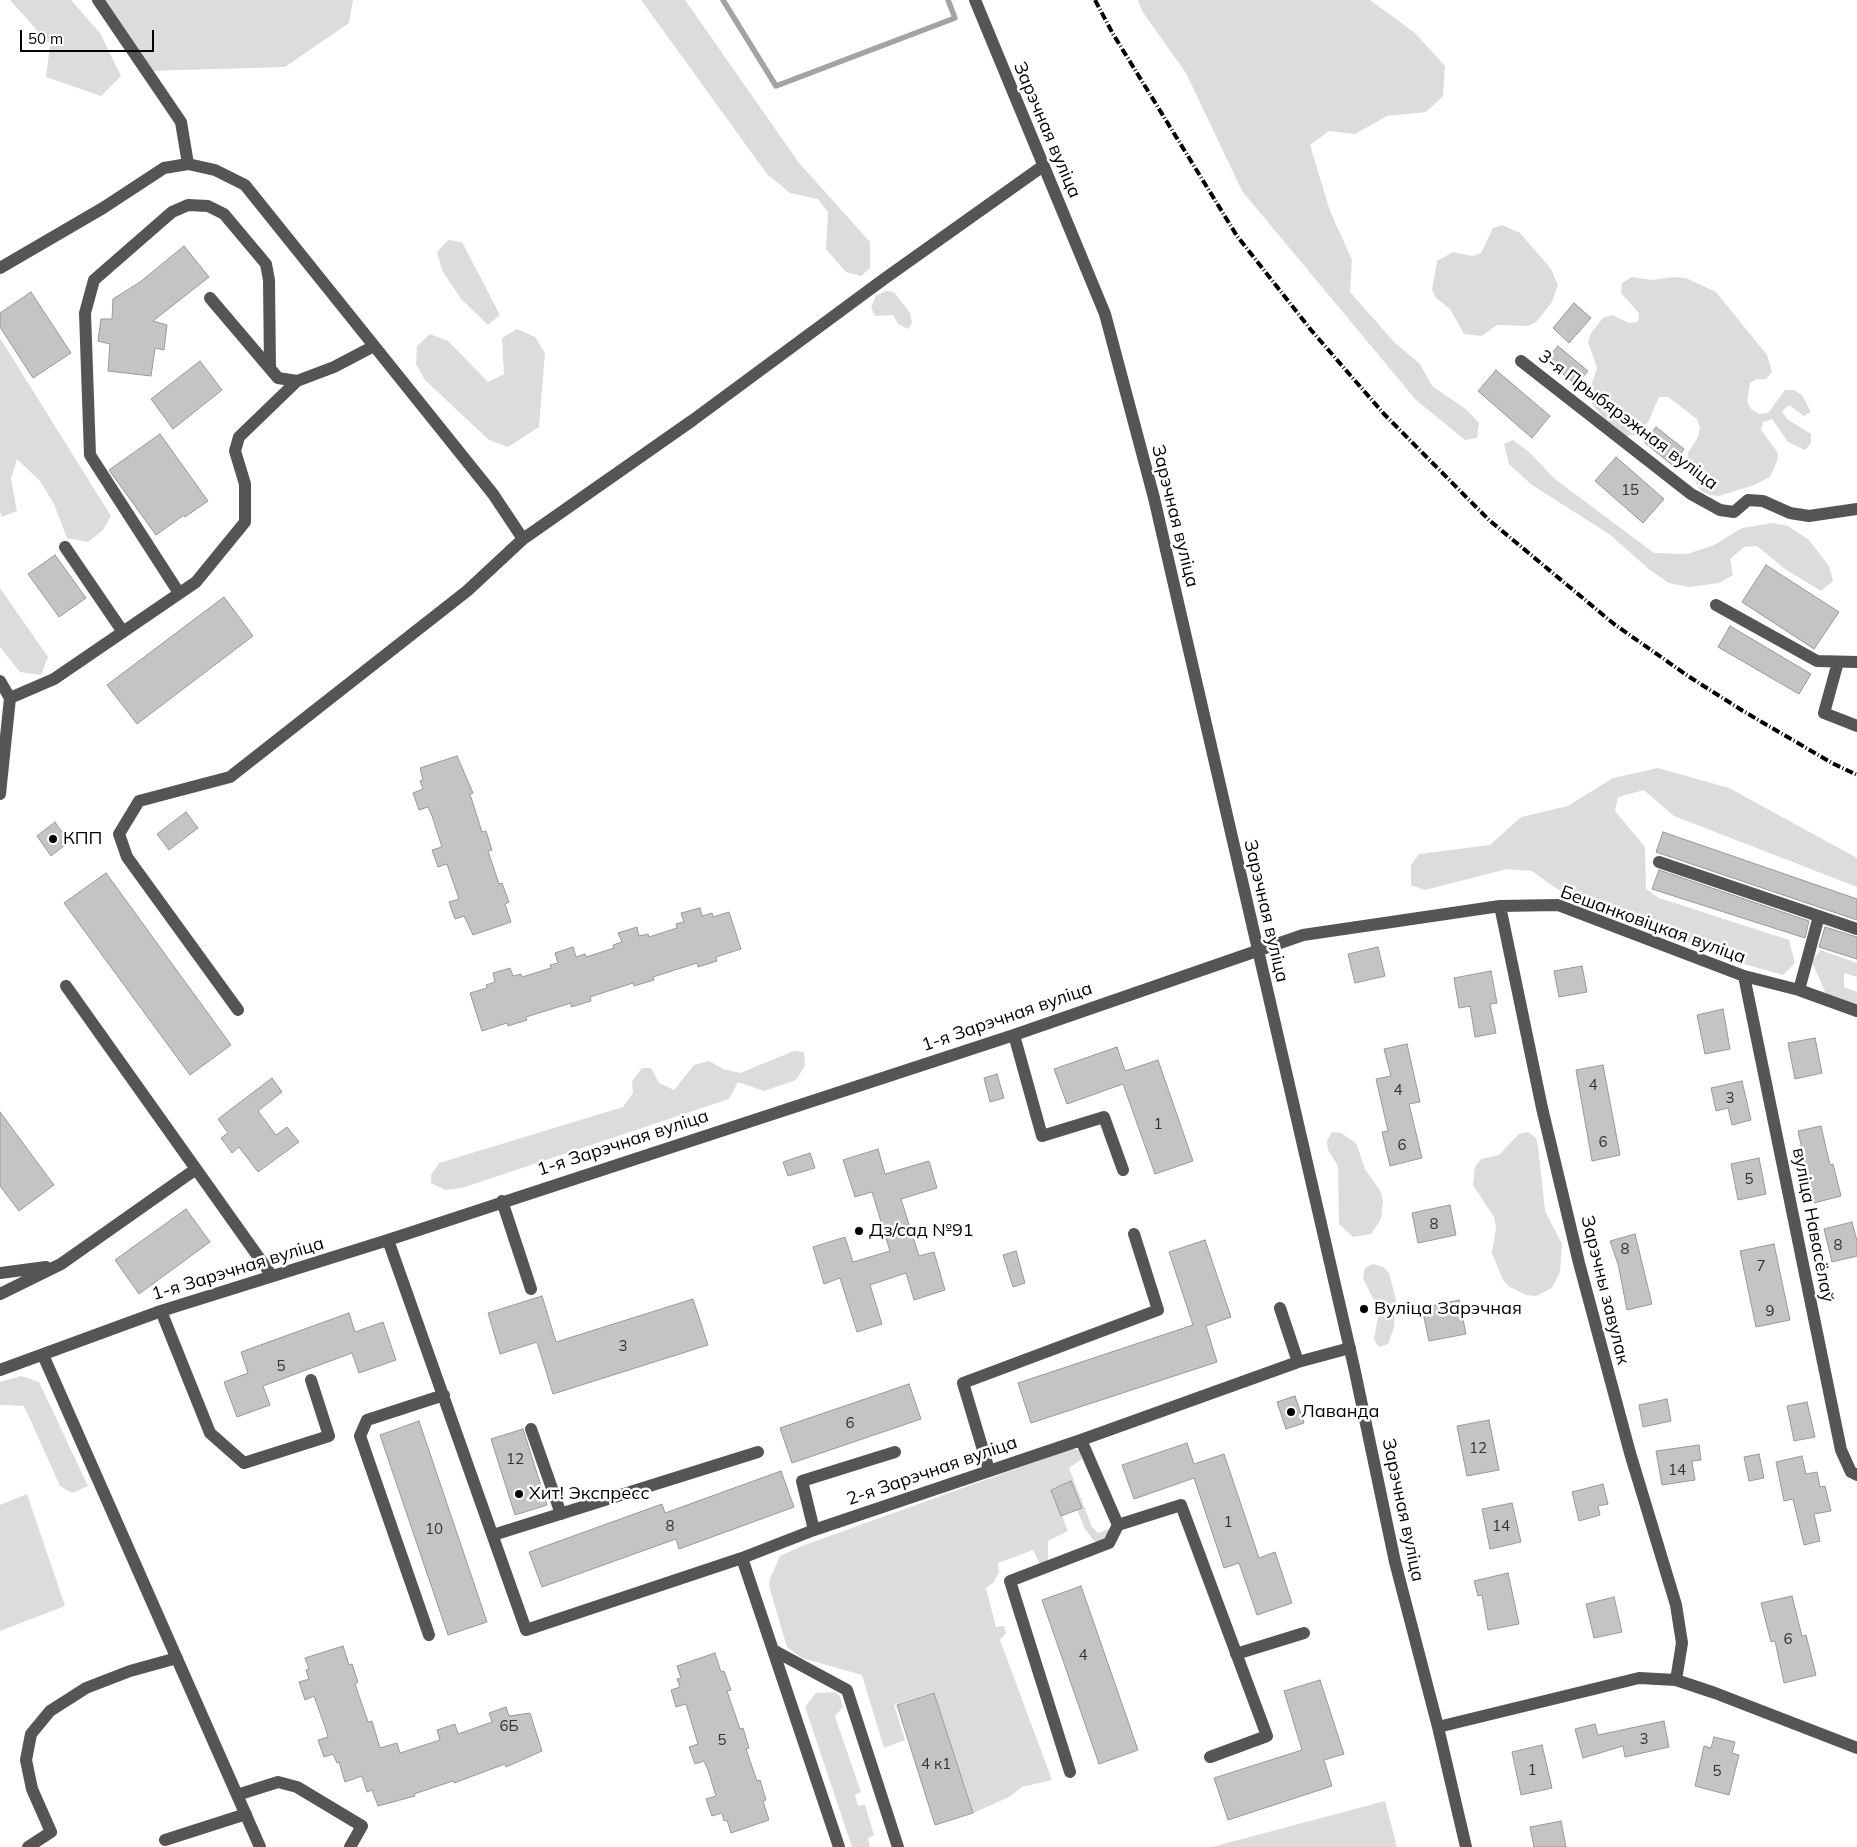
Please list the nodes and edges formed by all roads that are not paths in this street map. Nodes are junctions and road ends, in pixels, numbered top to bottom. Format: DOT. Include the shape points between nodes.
graph roads {
  1 [pos="98,0"];
  2 [pos="975,0"];
  3 [pos="188,164"];
  4 [pos="1043,166"];
  5 [pos="0,268"];
  6 [pos="210,298"];
  7 [pos="374,346"];
  8 [pos="1521,360"];
  9 [pos="270,368"];
  10 [pos="297,381"];
  11 [pos="1857,509"];
  12 [pos="523,539"];
  13 [pos="65,547"];
  14 [pos="179,593"];
  15 [pos="1716,605"];
  16 [pos="123,632"];
  17 [pos="1838,662"];
  18 [pos="1857,662"];
  19 [pos="0,681"];
  20 [pos="10,698"];
  21 [pos="3,719"];
  22 [pos="1857,726"];
  23 [pos="0,794"];
  24 [pos="1659,862"];
  25 [pos="1500,906"];
  26 [pos="1819,916"];
  27 [pos="1857,929"];
  28 [pos="1257,951"];
  29 [pos="1744,976"];
  30 [pos="66,986"];
  31 [pos="1799,990"];
  32 [pos="238,1010"];
  33 [pos="1857,1011"];
  34 [pos="1014,1035"];
  35 [pos="196,1169"];
  36 [pos="1123,1170"];
  37 [pos="502,1201"];
  38 [pos="1134,1234"];
  39 [pos="388,1240"];
  40 [pos="61,1264"];
  41 [pos="0,1273"];
  42 [pos="272,1276"];
  43 [pos="531,1289"];
  44 [pos="0,1294"];
  45 [pos="1280,1308"];
  46 [pos="161,1311"];
  47 [pos="1350,1348"];
  48 [pos="43,1355"];
  49 [pos="1298,1362"];
  50 [pos="0,1370"];
  51 [pos="310,1380"];
  52 [pos="444,1395"];
  53 [pos="531,1429"];
  54 [pos="1081,1440"];
  55 [pos="758,1452"];
  56 [pos="895,1452"];
  57 [pos="989,1470"];
  58 [pos="1857,1475"];
  59 [pos="561,1514"];
  60 [pos="1118,1525"];
  61 [pos="814,1530"];
  62 [pos="493,1535"];
  63 [pos="742,1558"];
  64 [pos="1304,1633"];
  65 [pos="429,1635"];
  66 [pos="774,1650"];
  67 [pos="1236,1654"];
  68 [pos="177,1658"];
  69 [pos="1676,1680"];
  70 [pos="1438,1727"];
  71 [pos="1857,1748"];
  72 [pos="1210,1757"];
  73 [pos="1070,1772"];
  74 [pos="237,1795"];
  75 [pos="246,1814"];
  76 [pos="165,1840"];
  77 [pos="28,1847"];
  78 [pos="260,1847"];
  79 [pos="350,1847"];
  80 [pos="839,1847"];
  81 [pos="898,1847"];
  82 [pos="1466,1847"];
  1 -- 3 [label="street" via="180,122"];
  2 -- 4 [label="street, Зарэчная вуліца"];
  3 -- 5 [label="street" via="164,168"];
  3 -- 7 [label="street" via="216,170 245,185"];
  4 -- 12 [label="street"];
  4 -- 28 [label="street, Зарэчная вуліца" via="1105,314 1154,498"];
  6 -- 9 [label="street"];
  7 -- 10 [label="street" via="334,367"];
  7 -- 12 [label="street" via="493,494"];
  8 -- 11 [label="street, 3-я Прыбярэжная вуліца" via="1691,494 1720,510 1734,512 1748,500 1763,500 1790,513 1809,516"];
  9 -- 10 [label="street" via="278,378"];
  9 -- 14 [label="street" via="266,264 224,214 208,206 188,206 172,212 94,280 85,313 90,455"];
  10 -- 14 [label="street" via="239,437 235,451 245,484 245,522 196,582"];
  12 -- 32 [label="street" via="467,591 230,776 139,801 119,834 127,857"];
  13 -- 16 [label="street"];
  14 -- 16 [label="street"];
  15 -- 17 [label="street" via="1817,661"];
  16 -- 20 [label="street" via="54,679"];
  17 -- 18 [label="street"];
  17 -- 22 [label="street" via="1824,713"];
  19 -- 20 [label="street"];
  20 -- 21 [label="street"];
  21 -- 23 [label="street"];
  24 -- 26 [label="street"];
  25 -- 28 [label="street, Бешанковіцкая вуліца" via="1303,935"];
  25 -- 29 [label="street, Бешанковіцкая вуліца" via="1558,905"];
  25 -- 69 [label="street, Зарэчны завулак" via="1542,1108 1579,1264 1676,1605 1682,1643"];
  26 -- 27 [label="street"];
  26 -- 31 [label="street"];
  28 -- 34 [label="street, 1-я Зарэчная вуліца"];
  28 -- 47 [label="street, Зарэчная вуліца"];
  29 -- 31 [label="street, Бешанковіцкая вуліца"];
  29 -- 58 [label="street, вуліца Навасёлаў" via="1840,1450 1850,1472"];
  30 -- 35 [label="street"];
  31 -- 33 [label="street, Бешанковіцкая вуліца"];
  34 -- 36 [label="street" via="1042,1136 1104,1117"];
  34 -- 37 [label="street, 1-я Зарэчная вуліца"];
  35 -- 40 [label="street"];
  35 -- 42 [label="street"];
  37 -- 39 [label="street, 1-я Зарэчная вуліца"];
  37 -- 43 [label="street"];
  38 -- 57 [label="street" via="1158,1310 963,1383"];
  39 -- 42 [label="street, 1-я Зарэчная вуліца"];
  39 -- 52 [label="street"];
  40 -- 41 [label="street"];
  40 -- 44 [label="street"];
  42 -- 46 [label="street, 1-я Зарэчная вуліца"];
  45 -- 49 [label="street"];
  46 -- 48 [label="street, 1-я Зарэчная вуліца"];
  46 -- 51 [label="street" via="210,1433 244,1463 329,1436"];
  47 -- 49 [label="street, 2-я Зарэчная вуліца"];
  47 -- 70 [label="street, Зарэчная вуліца" via="1395,1562"];
  48 -- 50 [label="street, 1-я Зарэчная вуліца"];
  48 -- 68 [label="street"];
  49 -- 54 [label="street, 2-я Зарэчная вуліца"];
  52 -- 62 [label="street"];
  52 -- 65 [label="street" via="366,1420 360,1436"];
  53 -- 59 [label="street"];
  54 -- 57 [label="street, 2-я Зарэчная вуліца"];
  54 -- 60 [label="street"];
  55 -- 59 [label="street"];
  56 -- 61 [label="street" via="802,1481"];
  57 -- 61 [label="street, 2-я Зарэчная вуліца"];
  59 -- 62 [label="street"];
  60 -- 67 [label="street" via="1181,1505"];
  60 -- 73 [label="street" via="1109,1543 1010,1581"];
  61 -- 63 [label="street, 2-я Зарэчная вуліца"];
  62 -- 63 [label="street, 2-я Зарэчная вуліца" via="526,1630"];
  63 -- 66 [label="street"];
  64 -- 67 [label="street"];
  66 -- 80 [label="street"];
  66 -- 81 [label="street" via="847,1690"];
  67 -- 72 [label="street" via="1266,1736"];
  68 -- 74 [label="street"];
  68 -- 77 [label="street" via="86,1688 50,1711 31,1734 26,1760 32,1789 51,1832"];
  69 -- 70 [label="street" via="1639,1678"];
  69 -- 71 [label="street"];
  70 -- 82 [label="street, Зарэчная вуліца"];
  74 -- 75 [label="street"];
  74 -- 79 [label="street" via="278,1782 297,1787 362,1826"];
  75 -- 76 [label="street"];
  75 -- 78 [label="street"];
}
